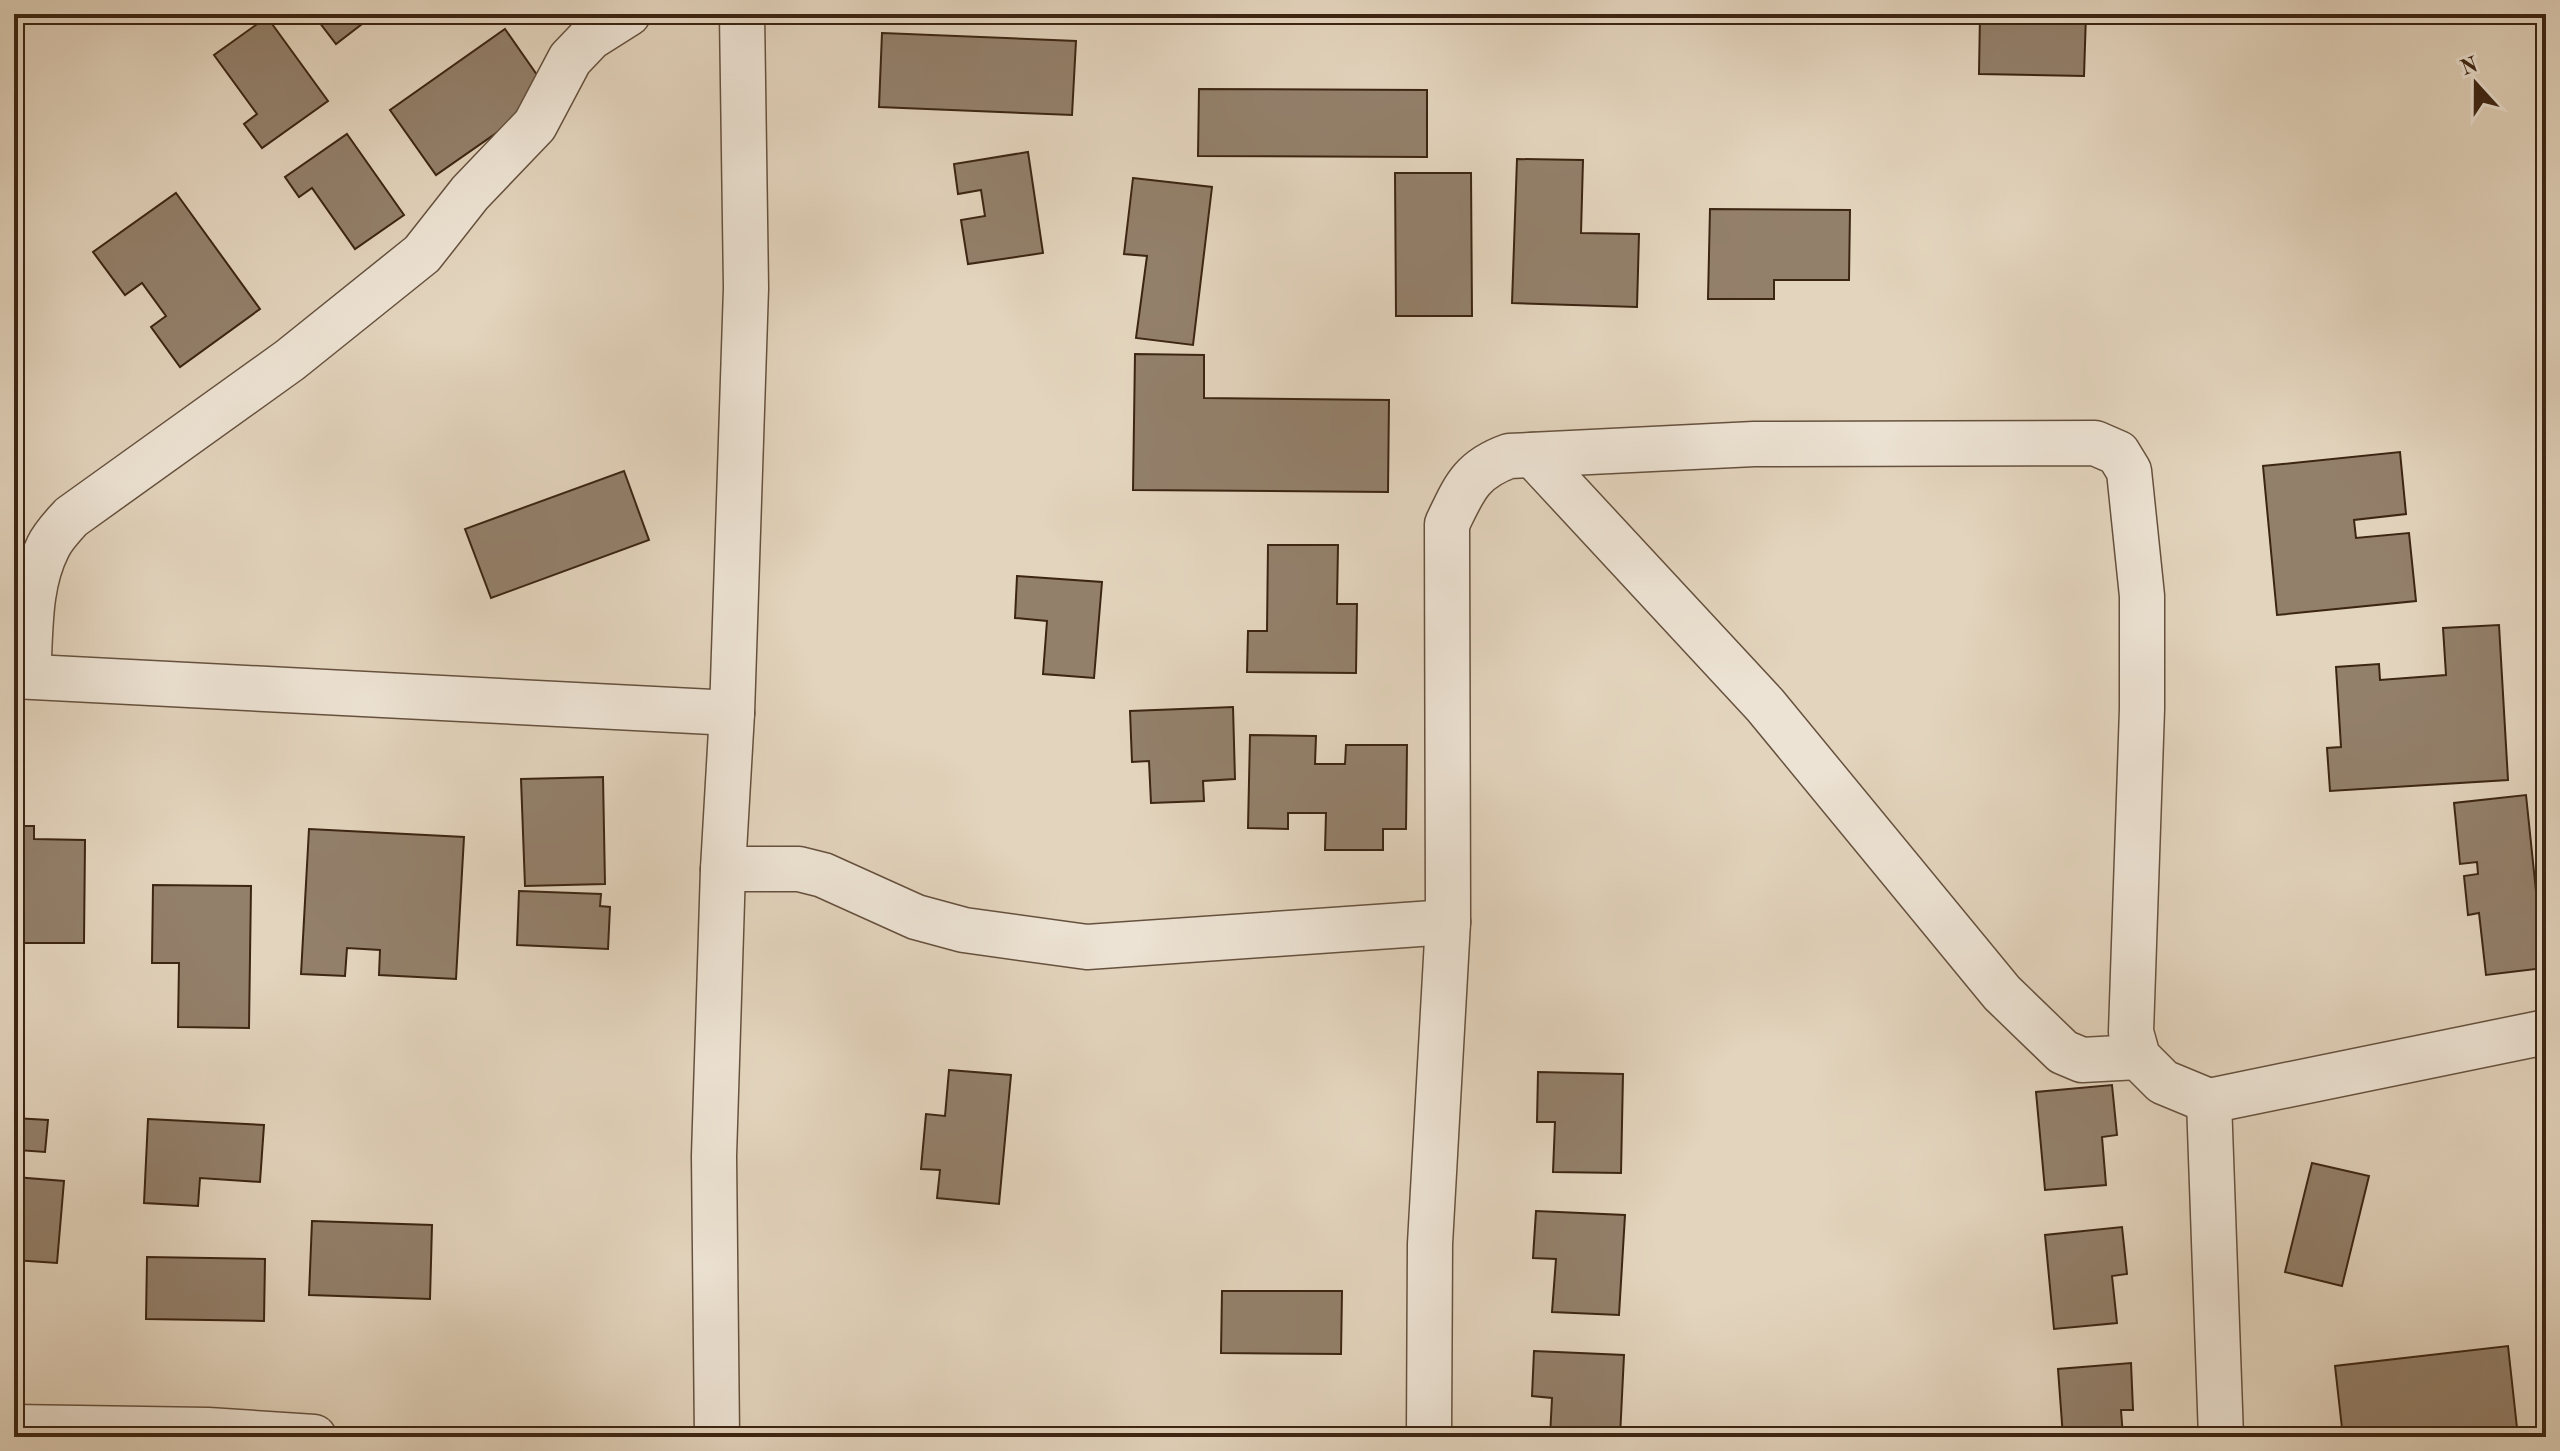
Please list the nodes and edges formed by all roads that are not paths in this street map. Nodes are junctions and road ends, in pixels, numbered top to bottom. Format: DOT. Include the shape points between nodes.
graph roads {
  1 [pos="628,14"];
  2 [pos="742,14"];
  3 [pos="1533,455"];
  4 [pos="21,676"];
  5 [pos="732,713"];
  6 [pos="723,869"];
  7 [pos="1448,922"];
  8 [pos="2546,1032"];
  9 [pos="2138,1057"];
  10 [pos="2209,1101"];
  11 [pos="14,1427"];
  12 [pos="314,1437"];
  13 [pos="717,1437"];
  14 [pos="1429,1437"];
  15 [pos="2221,1437"];
  1 -- 4 [label="street" via="590,38 570,59 535,125 470,193 422,254 290,360 71,517 49,544 39,570"];
  2 -- 5 [label="street" via="746,288"];
  3 -- 7 [label="street" via="1509,456 1475,473 1447,524"];
  3 -- 9 [label="street" via="1765,705 2002,993 2063,1052 2082,1060"];
  3 -- 9 [label="street" via="1754,444 2095,443 2118,453 2129,471 2142,596 2131,1032"];
  4 -- 5 [label="street"];
  5 -- 6 [label="street"];
  6 -- 7 [label="street" via="799,869 964,930 1087,947"];
  6 -- 13 [label="street" via="714,1156"];
  7 -- 14 [label="street" via="1430,1244"];
  8 -- 10 [label="street"];
  9 -- 10 [label="street" via="2163,1082"];
  10 -- 15 [label="street"];
  11 -- 12 [label="street"];
}
